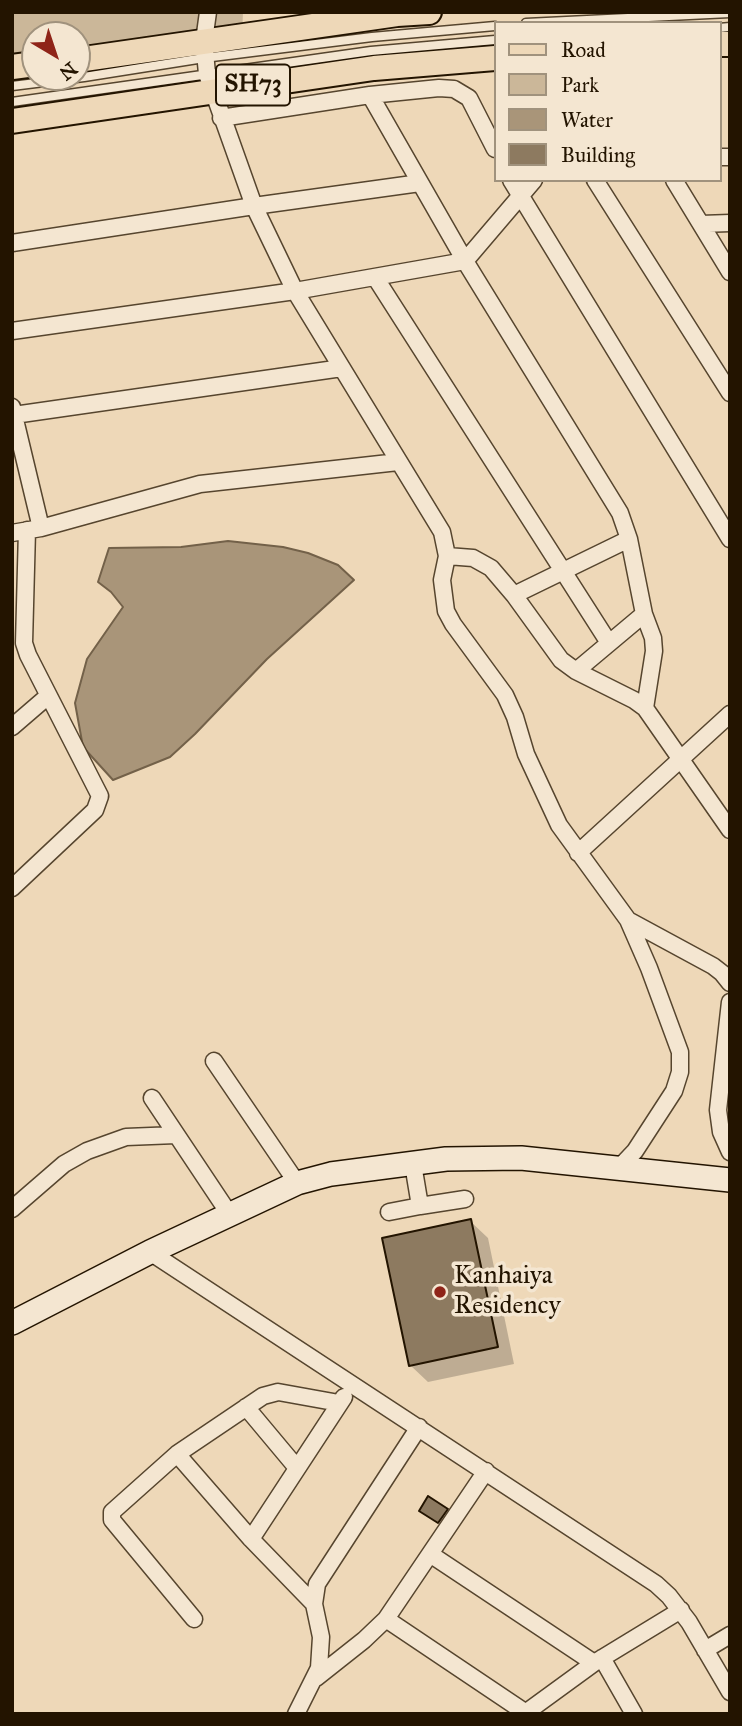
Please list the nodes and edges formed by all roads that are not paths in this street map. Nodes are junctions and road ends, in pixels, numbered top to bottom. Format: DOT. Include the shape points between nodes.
graph roads {
  1 [pos="208,12"];
  2 [pos="429,12"];
  3 [pos="396,13"];
  4 [pos="730,13"];
  5 [pos="567,21"];
  6 [pos="494,26"];
  7 [pos="494,40"];
  8 [pos="494,58"];
  9 [pos="91,61"];
  10 [pos="207,66"];
  11 [pos="12,86"];
  12 [pos="370,95"];
  13 [pos="12,102"];
  14 [pos="221,118"];
  15 [pos="12,121"];
  16 [pos="494,147"];
  17 [pos="512,182"];
  18 [pos="532,182"];
  19 [pos="596,182"];
  20 [pos="675,182"];
  21 [pos="420,183"];
  22 [pos="519,195"];
  23 [pos="254,205"];
  24 [pos="730,223"];
  25 [pos="701,224"];
  26 [pos="12,243"];
  27 [pos="465,261"];
  28 [pos="730,272"];
  29 [pos="374,277"];
  30 [pos="295,291"];
  31 [pos="12,331"];
  32 [pos="342,369"];
  33 [pos="730,393"];
  34 [pos="13,411"];
  35 [pos="398,462"];
  36 [pos="27,530"];
  37 [pos="629,539"];
  38 [pos="730,539"];
  39 [pos="447,556"];
  40 [pos="562,571"];
  41 [pos="513,595"];
  42 [pos="644,614"];
  43 [pos="610,643"];
  44 [pos="576,671"];
  45 [pos="48,696"];
  46 [pos="645,708"];
  47 [pos="730,714"];
  48 [pos="12,727"];
  49 [pos="681,757"];
  50 [pos="730,830"];
  51 [pos="578,853"];
  52 [pos="12,888"];
  53 [pos="628,920"];
  54 [pos="730,984"];
  55 [pos="730,1002"];
  56 [pos="215,1061"];
  57 [pos="152,1098"];
  58 [pos="176,1135"];
  59 [pos="729,1148"];
  60 [pos="413,1164"];
  61 [pos="618,1169"];
  62 [pos="730,1180"];
  63 [pos="297,1183"];
  64 [pos="465,1199"];
  65 [pos="419,1206"];
  66 [pos="12,1209"];
  67 [pos="389,1212"];
  68 [pos="230,1215"];
  69 [pos="150,1252"];
  70 [pos="12,1323"];
  71 [pos="348,1380"];
  72 [pos="340,1403"];
  73 [pos="246,1407"];
  74 [pos="419,1427"];
  75 [pos="177,1454"];
  76 [pos="297,1468"];
  77 [pos="486,1471"];
  78 [pos="251,1539"];
  79 [pos="430,1554"];
  80 [pos="314,1604"];
  81 [pos="681,1610"];
  82 [pos="194,1619"];
  83 [pos="386,1619"];
  84 [pos="730,1636"];
  85 [pos="705,1650"];
  86 [pos="598,1660"];
  87 [pos="316,1678"];
  88 [pos="730,1692"];
  89 [pos="525,1713"];
  90 [pos="296,1714"];
  91 [pos="634,1714"];
  1 -- 10 [label="street"];
  2 -- 3 [label="main road, SH73"];
  3 -- 10 [label="main road, SH73"];
  4 -- 5 [label="lane"];
  6 -- 10 [label="lane" via="372,37"];
  7 -- 10 [label="lane"];
  8 -- 10 [label="main road, SH73" via="374,68"];
  9 -- 10 [label="main road, SH73"];
  10 -- 11 [label="lane"];
  10 -- 13 [label="lane"];
  10 -- 14 [label="street"];
  10 -- 15 [label="main road, SH73"];
  12 -- 14 [label="street"];
  12 -- 16 [label="street" via="454,89 469,98"];
  12 -- 21 [label="street"];
  14 -- 23 [label="street"];
  17 -- 22 [label="street"];
  18 -- 22 [label="street"];
  19 -- 33 [label="street"];
  20 -- 25 [label="street"];
  21 -- 23 [label="street"];
  21 -- 27 [label="street"];
  22 -- 27 [label="street"];
  22 -- 38 [label="street"];
  23 -- 26 [label="street"];
  23 -- 30 [label="street"];
  24 -- 25 [label="street"];
  25 -- 28 [label="street"];
  27 -- 29 [label="street"];
  27 -- 37 [label="street" via="620,513"];
  29 -- 30 [label="street"];
  29 -- 40 [label="street"];
  30 -- 31 [label="street"];
  30 -- 32 [label="street"];
  32 -- 34 [label="street"];
  32 -- 35 [label="street"];
  34 -- 36 [label="street"];
  35 -- 36 [label="street" via="200,484"];
  35 -- 39 [label="street" via="442,532"];
  36 -- 45 [label="street" via="24,643"];
  37 -- 40 [label="street"];
  37 -- 42 [label="street"];
  39 -- 41 [label="street" via="482,562"];
  39 -- 51 [label="street" via="442,580 446,611 505,695 526,754 559,825"];
  40 -- 41 [label="street"];
  40 -- 43 [label="street"];
  41 -- 44 [label="street" via="550,648"];
  42 -- 43 [label="street"];
  42 -- 46 [label="street" via="654,652"];
  43 -- 44 [label="street"];
  44 -- 46 [label="street"];
  45 -- 48 [label="street"];
  45 -- 52 [label="street" via="98,789 99,803"];
  46 -- 49 [label="street"];
  47 -- 49 [label="street"];
  49 -- 50 [label="street"];
  49 -- 51 [label="street"];
  51 -- 53 [label="street"];
  53 -- 54 [label="street" via="713,966"];
  53 -- 61 [label="street" via="680,1052 680,1072 654,1124"];
  55 -- 59 [label="street" via="718,1110"];
  56 -- 63 [label="street"];
  57 -- 58 [label="street"];
  58 -- 66 [label="street" via="126,1137 99,1146 64,1164"];
  58 -- 68 [label="street"];
  60 -- 61 [label="street" via="521,1158"];
  60 -- 63 [label="street"];
  60 -- 65 [label="street"];
  61 -- 62 [label="street"];
  63 -- 68 [label="street"];
  64 -- 65 [label="street"];
  65 -- 67 [label="street"];
  68 -- 69 [label="street"];
  69 -- 70 [label="street"];
  69 -- 71 [label="street"];
  71 -- 72 [label="street"];
  71 -- 74 [label="street"];
  72 -- 73 [label="street" via="278,1392"];
  72 -- 76 [label="street"];
  73 -- 75 [label="street"];
  73 -- 76 [label="street"];
  74 -- 77 [label="street"];
  74 -- 80 [label="street" via="321,1575"];
  75 -- 78 [label="street"];
  75 -- 82 [label="street" via="115,1509 112,1520"];
  76 -- 78 [label="street"];
  77 -- 79 [label="street"];
  77 -- 81 [label="street" via="656,1584"];
  78 -- 80 [label="street"];
  79 -- 83 [label="street"];
  79 -- 86 [label="street"];
  80 -- 87 [label="street" via="321,1644"];
  81 -- 85 [label="street"];
  81 -- 86 [label="street"];
  83 -- 87 [label="street"];
  83 -- 89 [label="street"];
  84 -- 85 [label="street"];
  85 -- 88 [label="street"];
  86 -- 89 [label="street"];
  86 -- 91 [label="street"];
  87 -- 90 [label="street"];
}
